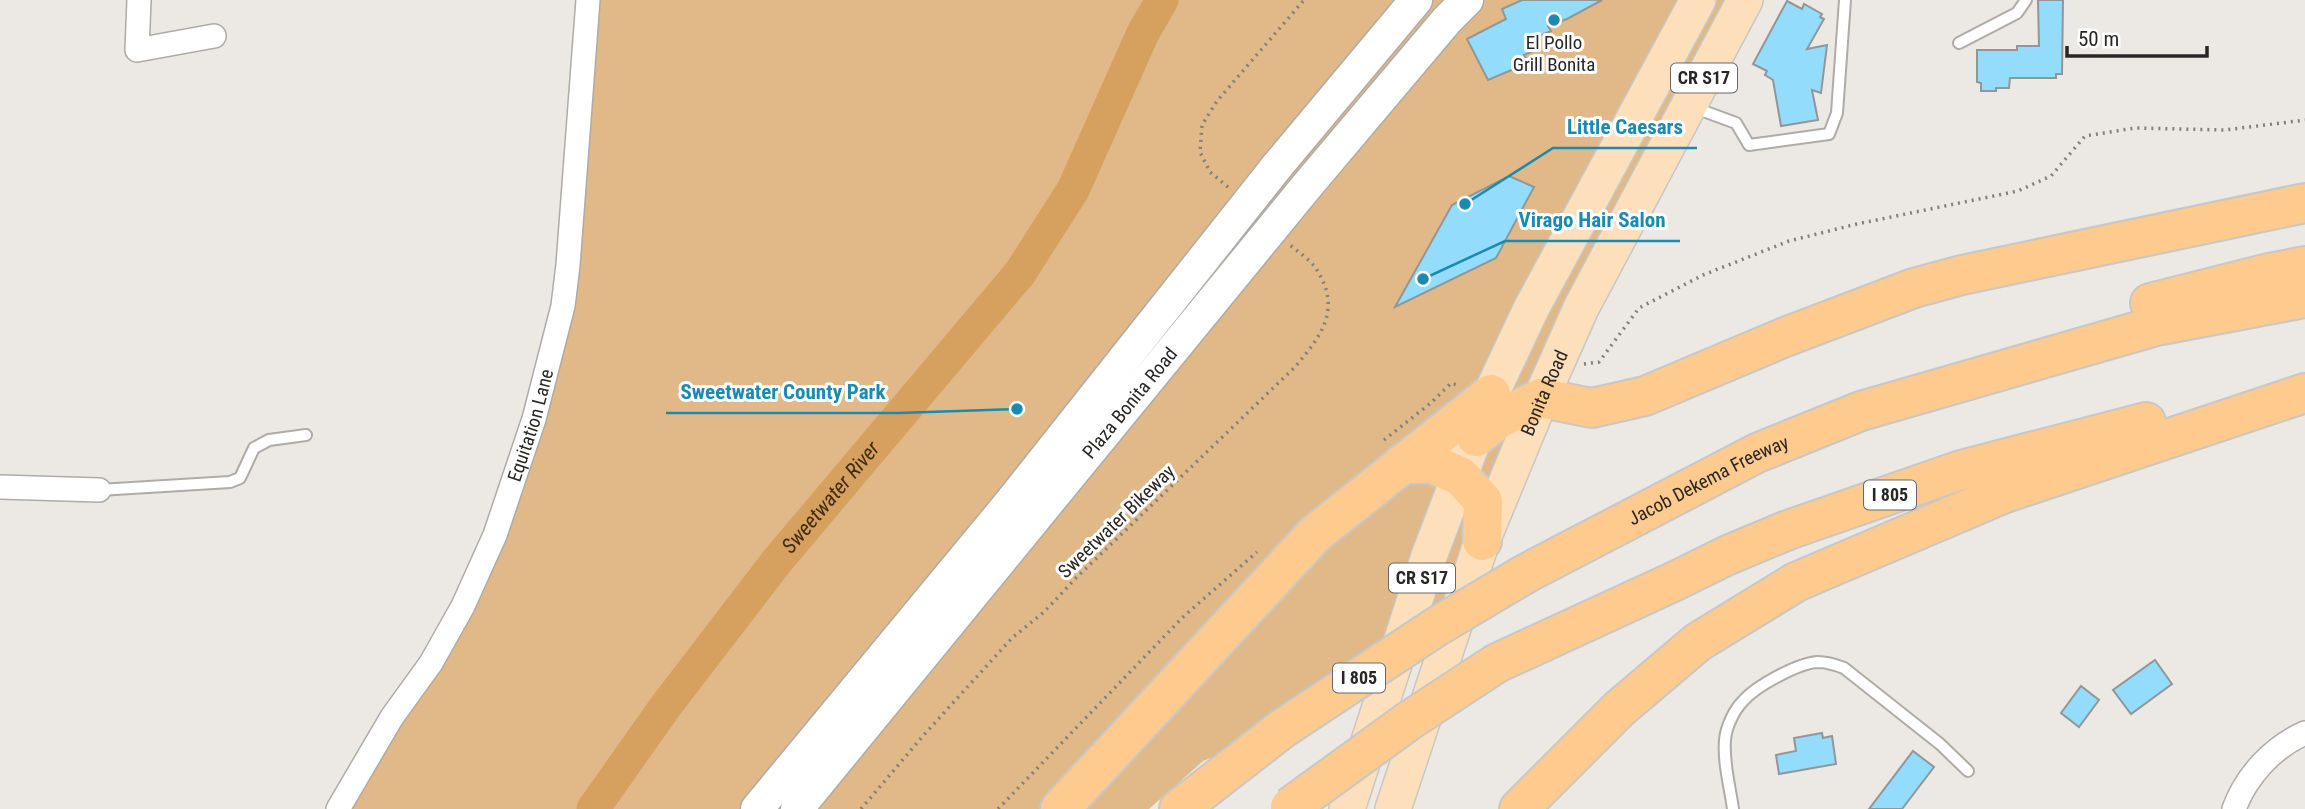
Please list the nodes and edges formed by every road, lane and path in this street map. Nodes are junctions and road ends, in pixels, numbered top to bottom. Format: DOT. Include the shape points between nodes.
graph roads {
  1 [pos="139,0"];
  2 [pos="588,0"];
  3 [pos="1304,0"];
  4 [pos="1416,0"];
  5 [pos="1467,0"];
  6 [pos="1698,0"];
  7 [pos="1745,0"];
  8 [pos="1845,0"];
  9 [pos="2026,0"];
  10 [pos="214,36"];
  11 [pos="1959,43"];
  12 [pos="1689,105"];
  13 [pos="2305,120"];
  14 [pos="1228,187"];
  15 [pos="2305,203"];
  16 [pos="1289,243"];
  17 [pos="2305,267"];
  18 [pos="2305,298"];
  19 [pos="1548,383"];
  20 [pos="2305,392"];
  21 [pos="1492,394"];
  22 [pos="1861,411"];
  23 [pos="306,435"];
  24 [pos="1476,436"];
  25 [pos="1402,464"];
  26 [pos="1460,476"];
  27 [pos="0,487"];
  28 [pos="99,490"];
  29 [pos="1482,541"];
  30 [pos="2305,733"];
  31 [pos="1968,771"];
  32 [pos="1289,808"];
  33 [pos="338,809"];
  34 [pos="757,809"];
  35 [pos="797,809"];
  36 [pos="861,809"];
  37 [pos="1060,809"];
  38 [pos="1179,809"];
  39 [pos="1347,809"];
  40 [pos="1393,809"];
  41 [pos="1519,809"];
  42 [pos="1733,809"];
  43 [pos="2234,809"];
  1 -- 10 [label="street" via="136,50"];
  2 -- 33 [label="street, Equitation Lane" via="565,292 534,419 495,535 463,606"];
  3 -- 14 [label="path" via="1217,101 1202,125 1200,152 1210,173"];
  4 -- 34 [label="main road, Plaza Bonita Road"];
  5 -- 35 [label="main road, Plaza Bonita Road" via="1306,187"];
  6 -- 21 [label="main road, CR S17" via="1531,309"];
  7 -- 12 [label="main road, Bonita Road / CR S17"];
  8 -- 12 [label="lane" via="1837,113 1829,134 1749,145 1736,123"];
  9 -- 11 [label="lane" via="2017,13"];
  12 -- 19 [label="main road, Bonita Road / CR S17" via="1581,308"];
  13 -- 19 [label="path" via="2225,130 2135,128 2085,136 2051,176 2018,191 1789,242 1703,275 1639,308 1599,362"];
  15 -- 19 [label="highway" via="1914,288 1645,396 1592,408"];
  16 -- 36 [label="path, Sweetwater Bikeway" via="1316,268 1327,292 1329,304 1318,340 1044,612 1012,638"];
  17 -- 22 [label="highway" via="2062,328 1912,382"];
  18 -- 22 [label="highway, Jacob Dekema Freeway / I 805" via="2156,326"];
  19 -- 24 [label="highway"];
  19 -- 29 [label="main road, Bonita Road / CR S17"];
  20 -- 32 [label="highway, I 805, bridge" via="2132,425 1961,470 1764,540 1497,663"];
  20 -- 41 [label="highway" via="2005,493 1796,582 1698,642 1619,709"];
  21 -- 24 [label="main road, CR S17"];
  21 -- 25 [label="highway"];
  22 -- 38 [label="highway, Jacob Dekema Freeway / I 805, bridge" via="1756,453 1525,574 1282,729"];
  23 -- 28 [label="lane" via="269,440 254,448 240,478 230,482"];
  24 -- 26 [label="main road, CR S17"];
  25 -- 26 [label="highway" via="1432,464"];
  25 -- 37 [label="highway" via="1315,534"];
  26 -- 29 [label="highway" via="1483,501"];
  26 -- 39 [label="main road, CR S17" via="1429,556"];
  27 -- 28 [label="street"];
  29 -- 40 [label="main road, Bonita Road / CR S17"];
  30 -- 43 [label="street" via="2259,768"];
  31 -- 42 [label="lane" via="1844,668 1818,662 1763,686 1743,700 1731,718 1725,738"];
}
